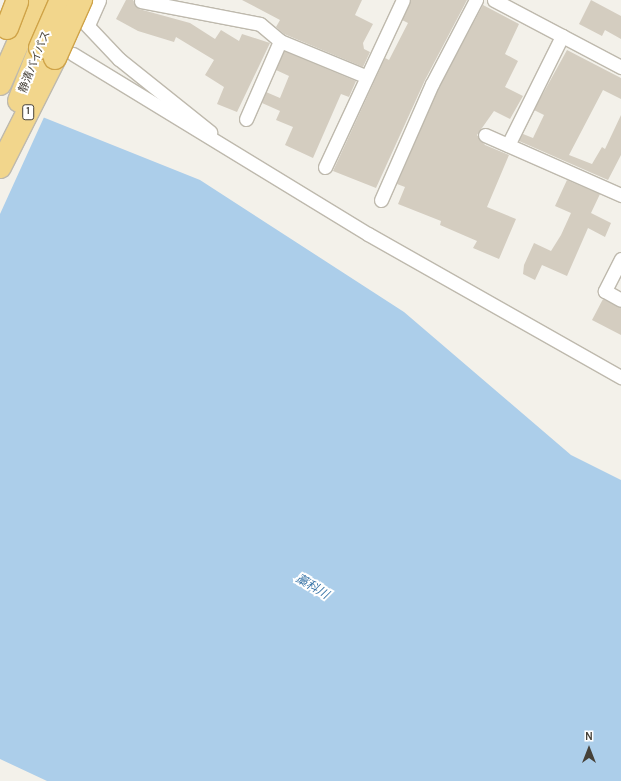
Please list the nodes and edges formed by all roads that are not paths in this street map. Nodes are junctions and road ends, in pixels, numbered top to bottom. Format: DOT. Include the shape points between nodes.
graph roads {
  1 [pos="37,0"];
  2 [pos="61,0"];
  3 [pos="99,0"];
  4 [pos="141,0"];
  5 [pos="403,0"];
  6 [pos="476,0"];
  7 [pos="494,0"];
  8 [pos="16,10"];
  9 [pos="0,12"];
  10 [pos="84,15"];
  11 [pos="562,36"];
  12 [pos="280,41"];
  13 [pos="0,47"];
  14 [pos="73,54"];
  15 [pos="621,67"];
  16 [pos="364,76"];
  17 [pos="0,84"];
  18 [pos="246,119"];
  19 [pos="485,135"];
  20 [pos="508,145"];
  21 [pos="0,147"];
  22 [pos="234,153"];
  23 [pos="0,166"];
  24 [pos="326,167"];
  25 [pos="621,195"];
  26 [pos="381,200"];
  27 [pos="621,259"];
  28 [pos="621,300"];
  29 [pos="621,377"];
  1 -- 17 [label="highway, 静清バイパス"];
  2 -- 21 [label="highway, 静清バイパス / 1, bridge"];
  3 -- 10 [label="street"];
  4 -- 12 [label="street" via="260,24"];
  5 -- 16 [label="street"];
  6 -- 26 [label="street" via="432,84"];
  7 -- 11 [label="street"];
  8 -- 9 [label="street"];
  8 -- 13 [label="highway, bridge"];
  10 -- 22 [label="street" via="119,59"];
  10 -- 23 [label="highway, 1, bridge"];
  11 -- 15 [label="street"];
  11 -- 20 [label="street"];
  12 -- 16 [label="street"];
  12 -- 18 [label="street"];
  14 -- 22 [label="street"];
  16 -- 24 [label="street"];
  19 -- 20 [label="street"];
  20 -- 25 [label="street"];
  22 -- 29 [label="street"];
  27 -- 28 [label="street" via="605,291"];
}
